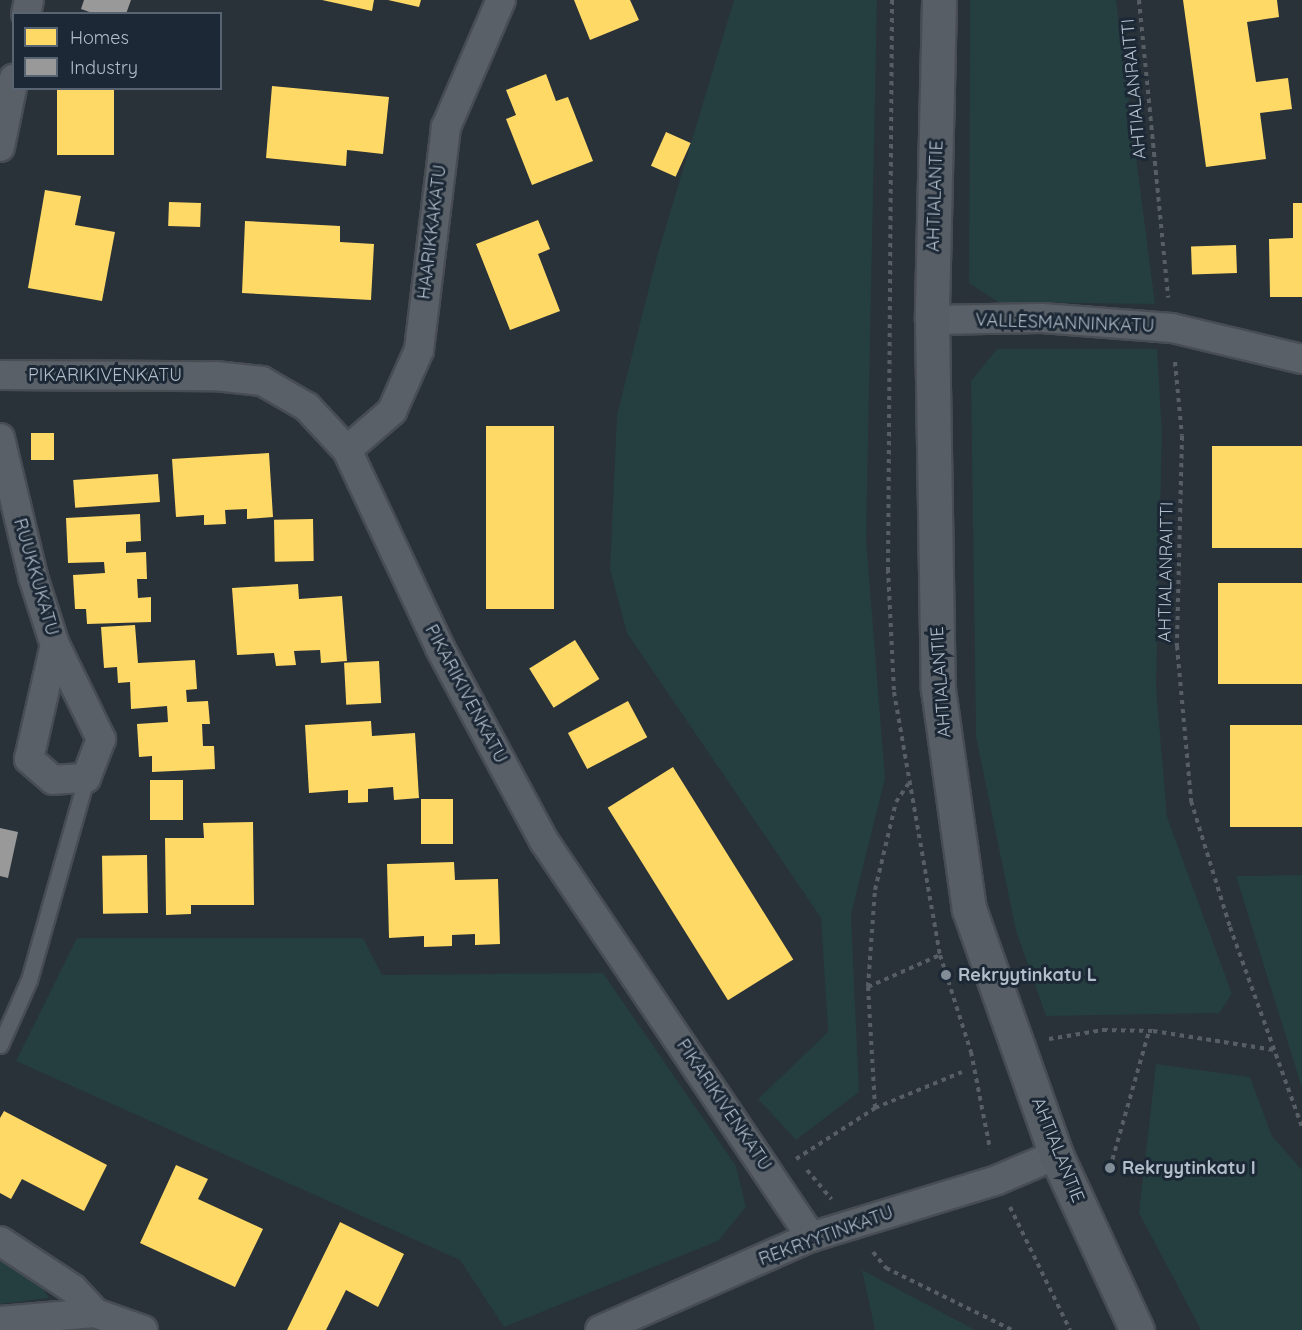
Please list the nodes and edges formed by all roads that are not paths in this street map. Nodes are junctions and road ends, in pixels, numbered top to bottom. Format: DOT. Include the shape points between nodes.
graph roads {
  1 [pos="501,0"];
  2 [pos="939,0"];
  3 [pos="12,88"];
  4 [pos="0,147"];
  5 [pos="932,320"];
  6 [pos="1302,359"];
  7 [pos="0,375"];
  8 [pos="0,438"];
  9 [pos="347,450"];
  10 [pos="55,645"];
  11 [pos="86,778"];
  12 [pos="0,1044"];
  13 [pos="1056,1155"];
  14 [pos="811,1237"];
  15 [pos="0,1241"];
  16 [pos="94,1313"];
  17 [pos="0,1321"];
  18 [pos="610,1328"];
  19 [pos="143,1330"];
  20 [pos="1137,1330"];
  1 -- 9 [label="street, HAARIKKAKATU" via="446,127 419,350 392,411"];
  2 -- 5 [label="main road, AHTIALANTIE"];
  3 -- 4 [label="street"];
  5 -- 6 [label="street, VALLESMANNINKATU" via="1042,318 1172,328"];
  5 -- 13 [label="main road, AHTIALANTIE" via="938,689 969,909"];
  7 -- 9 [label="street, PIKARIKIVENKATU" via="215,376 262,381 307,407"];
  8 -- 10 [label="street, RUUKKUKATU" via="33,577"];
  9 -- 14 [label="street, PIKARIKIVENKATU" via="440,648 544,841"];
  10 -- 11 [label="street, RUUKKUKATU" via="101,739"];
  10 -- 11 [label="street, RUUKKUKATU" via="29,759 53,780"];
  11 -- 12 [label="lane" via="29,980"];
  13 -- 14 [label="street, REKRYYTINKATU" via="997,1180"];
  13 -- 20 [label="main road, AHTIALANTIE"];
  14 -- 18 [label="street, REKRYYTINKATU"];
  15 -- 16 [label="street" via="73,1289"];
  16 -- 17 [label="street"];
  16 -- 19 [label="street"];
}
